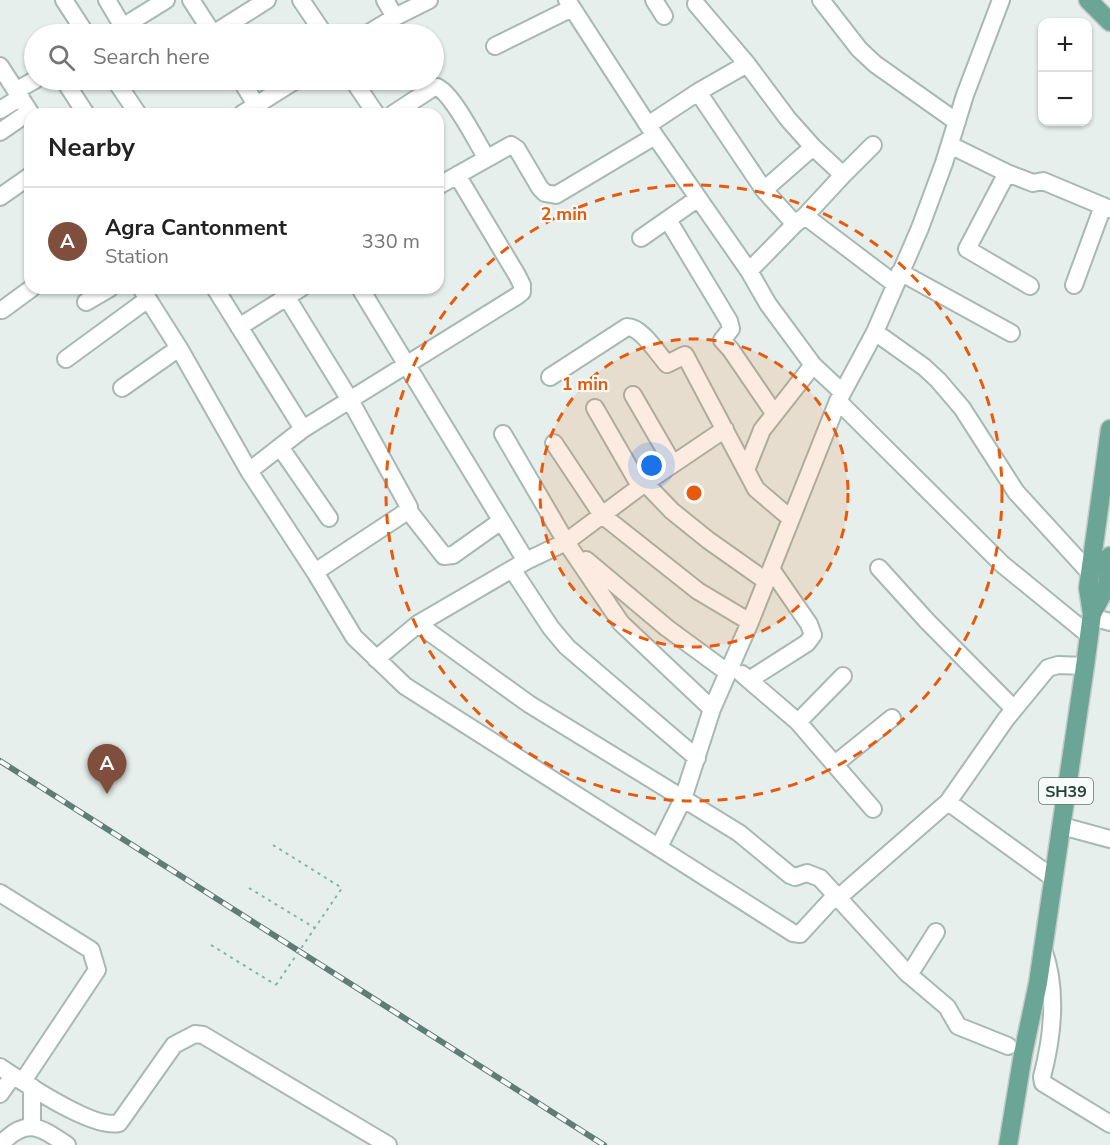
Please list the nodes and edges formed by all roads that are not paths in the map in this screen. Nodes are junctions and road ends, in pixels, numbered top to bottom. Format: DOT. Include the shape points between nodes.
graph roads {
  1 [pos="64,0"];
  2 [pos="107,0"];
  3 [pos="166,0"];
  4 [pos="191,0"];
  5 [pos="267,0"];
  6 [pos="301,0"];
  7 [pos="385,0"];
  8 [pos="429,0"];
  9 [pos="654,0"];
  10 [pos="821,0"];
  11 [pos="1001,0"];
  12 [pos="1088,0"];
  13 [pos="570,4"];
  14 [pos="696,4"];
  15 [pos="664,16"];
  16 [pos="395,17"];
  17 [pos="1110,22"];
  18 [pos="80,24"];
  19 [pos="115,24"];
  20 [pos="128,24"];
  21 [pos="207,24"];
  22 [pos="229,24"];
  23 [pos="317,24"];
  24 [pos="383,24"];
  25 [pos="495,46"];
  26 [pos="747,64"];
  27 [pos="0,66"];
  28 [pos="70,90"];
  29 [pos="122,90"];
  30 [pos="247,90"];
  31 [pos="283,90"];
  32 [pos="360,90"];
  33 [pos="432,90"];
  34 [pos="442,90"];
  35 [pos="698,92"];
  36 [pos="24,103"];
  37 [pos="82,108"];
  38 [pos="134,108"];
  39 [pos="258,108"];
  40 [pos="260,108"];
  41 [pos="372,108"];
  42 [pos="403,108"];
  43 [pos="0,110"];
  44 [pos="957,122"];
  45 [pos="652,130"];
  46 [pos="0,132"];
  47 [pos="873,145"];
  48 [pos="950,145"];
  49 [pos="813,147"];
  50 [pos="486,157"];
  51 [pos="1008,173"];
  52 [pos="457,175"];
  53 [pos="843,175"];
  54 [pos="24,180"];
  55 [pos="444,183"];
  56 [pos="764,189"];
  57 [pos="0,197"];
  58 [pos="698,199"];
  59 [pos="1107,207"];
  60 [pos="668,219"];
  61 [pos="800,220"];
  62 [pos="641,238"];
  63 [pos="749,271"];
  64 [pos="897,278"];
  65 [pos="1074,285"];
  66 [pos="1030,286"];
  67 [pos="24,294"];
  68 [pos="100,294"];
  69 [pos="143,294"];
  70 [pos="145,294"];
  71 [pos="219,294"];
  72 [pos="281,294"];
  73 [pos="285,294"];
  74 [pos="364,294"];
  75 [pos="86,302"];
  76 [pos="2,310"];
  77 [pos="239,327"];
  78 [pos="874,332"];
  79 [pos="1011,333"];
  80 [pos="179,348"];
  81 [pos="66,359"];
  82 [pos="408,364"];
  83 [pos="813,365"];
  84 [pos="550,378"];
  85 [pos="122,388"];
  86 [pos="633,395"];
  87 [pos="840,396"];
  88 [pos="350,400"];
  89 [pos="595,408"];
  90 [pos="774,413"];
  91 [pos="303,429"];
  92 [pos="725,429"];
  93 [pos="1110,429"];
  94 [pos="503,434"];
  95 [pos="554,443"];
  96 [pos="280,447"];
  97 [pos="673,464"];
  98 [pos="746,470"];
  99 [pos="249,471"];
  100 [pos="643,485"];
  101 [pos="408,510"];
  102 [pos="602,515"];
  103 [pos="328,518"];
  104 [pos="790,518"];
  105 [pos="501,521"];
  106 [pos="568,545"];
  107 [pos="1110,556"];
  108 [pos="519,565"];
  109 [pos="879,568"];
  110 [pos="315,572"];
  111 [pos="1090,574"];
  112 [pos="769,575"];
  113 [pos="750,622"];
  114 [pos="1091,622"];
  115 [pos="1110,622"];
  116 [pos="418,624"];
  117 [pos="376,658"];
  118 [pos="1085,666"];
  119 [pos="729,668"];
  120 [pos="843,676"];
  121 [pos="749,680"];
  122 [pos="712,709"];
  123 [pos="1014,709"];
  124 [pos="892,718"];
  125 [pos="798,722"];
  126 [pos="697,758"];
  127 [pos="835,765"];
  128 [pos="683,799"];
  129 [pos="948,802"];
  130 [pos="873,809"];
  131 [pos="1062,826"];
  132 [pos="1110,839"];
  133 [pos="659,847"];
  134 [pos="1053,879"];
  135 [pos="0,893"];
  136 [pos="836,897"];
  137 [pos="936,932"];
  138 [pos="1043,948"];
  139 [pos="909,975"];
  140 [pos="1008,1046"];
  141 [pos="17,1078"];
  142 [pos="0,1094"];
  143 [pos="1110,1124"];
  144 [pos="32,1126"];
  145 [pos="0,1145"];
  146 [pos="68,1145"];
  147 [pos="388,1145"];
  148 [pos="1008,1145"];
  1 -- 18 [label="street"];
  2 -- 19 [label="street"];
  3 -- 20 [label="street"];
  4 -- 21 [label="street"];
  5 -- 22 [label="street"];
  6 -- 23 [label="street"];
  7 -- 16 [label="street"];
  8 -- 16 [label="street"];
  9 -- 15 [label="street"];
  10 -- 44 [label="street" via="875,64"];
  11 -- 44 [label="street"];
  12 -- 17 [label="main road"];
  13 -- 25 [label="street"];
  13 -- 45 [label="street"];
  14 -- 26 [label="street"];
  16 -- 24 [label="street"];
  26 -- 35 [label="street"];
  26 -- 49 [label="street"];
  27 -- 36 [label="street"];
  28 -- 37 [label="street"];
  29 -- 38 [label="street"];
  30 -- 39 [label="street"];
  31 -- 40 [label="street"];
  32 -- 41 [label="street"];
  33 -- 42 [label="street"];
  34 -- 50 [label="street"];
  35 -- 45 [label="street"];
  35 -- 56 [label="street"];
  36 -- 43 [label="street"];
  36 -- 46 [label="street"];
  44 -- 48 [label="street"];
  45 -- 50 [label="street" via="556,195 540,188 515,146 507,145"];
  45 -- 58 [label="street"];
  47 -- 53 [label="street"];
  48 -- 51 [label="street"];
  48 -- 64 [label="street"];
  49 -- 53 [label="street"];
  49 -- 56 [label="street"];
  50 -- 52 [label="street"];
  51 -- 59 [label="street" via="1033,183 1043,181"];
  51 -- 66 [label="street" via="968,249"];
  52 -- 55 [label="street"];
  52 -- 82 [label="street" via="517,275 522,292"];
  53 -- 61 [label="street"];
  54 -- 57 [label="street"];
  56 -- 61 [label="street"];
  58 -- 60 [label="street"];
  58 -- 63 [label="street"];
  59 -- 65 [label="street"];
  60 -- 62 [label="street"];
  60 -- 90 [label="street" via="729,321 730,329 722,340"];
  61 -- 63 [label="street"];
  61 -- 64 [label="street"];
  63 -- 83 [label="street"];
  64 -- 78 [label="street"];
  64 -- 79 [label="street"];
  67 -- 76 [label="street"];
  68 -- 75 [label="street"];
  69 -- 81 [label="street"];
  70 -- 80 [label="street"];
  71 -- 77 [label="street"];
  72 -- 77 [label="street"];
  73 -- 88 [label="street"];
  74 -- 82 [label="street"];
  77 -- 91 [label="street"];
  78 -- 87 [label="street"];
  78 -- 111 [label="street" via="938,380 981,436 1016,492"];
  80 -- 85 [label="street"];
  80 -- 99 [label="street"];
  82 -- 88 [label="street"];
  82 -- 105 [label="street"];
  83 -- 87 [label="street"];
  83 -- 90 [label="street"];
  84 -- 92 [label="street" via="632,327 640,331 667,364 686,356"];
  86 -- 97 [label="street"];
  87 -- 104 [label="street"];
  87 -- 114 [label="street" via="1002,564"];
  88 -- 91 [label="street"];
  88 -- 101 [label="street"];
  89 -- 100 [label="street"];
  90 -- 98 [label="street" via="762,430"];
  91 -- 96 [label="street"];
  92 -- 97 [label="street"];
  92 -- 98 [label="street"];
  93 -- 111 [label="main road, SH39"];
  94 -- 106 [label="street"];
  95 -- 102 [label="street"];
  96 -- 99 [label="street"];
  96 -- 103 [label="street"];
  97 -- 100 [label="street"];
  98 -- 104 [label="street" via="760,493"];
  99 -- 110 [label="street"];
  100 -- 102 [label="street"];
  100 -- 112 [label="street" via="708,540"];
  101 -- 105 [label="street" via="444,556 453,555"];
  101 -- 110 [label="street"];
  102 -- 106 [label="street"];
  102 -- 113 [label="street" via="698,591"];
  104 -- 112 [label="street"];
  105 -- 108 [label="street"];
  106 -- 108 [label="street"];
  106 -- 119 [label="street" via="668,628"];
  106 -- 122 [label="street" via="621,623"];
  107 -- 114 [label="main road, SH39" via="1107,585"];
  108 -- 116 [label="street"];
  108 -- 126 [label="street" via="551,628 567,647"];
  109 -- 123 [label="street"];
  110 -- 117 [label="street" via="354,637"];
  111 -- 114 [label="main road, SH39"];
  112 -- 113 [label="street"];
  112 -- 121 [label="street" via="809,624 813,635 807,643"];
  113 -- 119 [label="street"];
  114 -- 115 [label="street"];
  114 -- 118 [label="main road, SH39"];
  116 -- 117 [label="street"];
  116 -- 128 [label="street" via="529,704"];
  117 -- 133 [label="street" via="405,686"];
  118 -- 123 [label="street" via="1048,668"];
  118 -- 131 [label="main road, SH39"];
  119 -- 121 [label="street"];
  119 -- 122 [label="street"];
  120 -- 125 [label="street"];
  121 -- 125 [label="street"];
  122 -- 126 [label="street"];
  123 -- 129 [label="street"];
  124 -- 127 [label="street"];
  125 -- 127 [label="street"];
  126 -- 128 [label="street"];
  127 -- 130 [label="street"];
  128 -- 133 [label="street"];
  128 -- 136 [label="street" via="739,833 790,875 807,873 820,878"];
  129 -- 134 [label="street"];
  129 -- 136 [label="street"];
  131 -- 132 [label="street"];
  131 -- 134 [label="main road, SH39"];
  133 -- 136 [label="street" via="796,934"];
  134 -- 138 [label="main road, SH39"];
  135 -- 141 [label="street" via="91,950 97,970"];
  136 -- 139 [label="street"];
  137 -- 139 [label="street"];
  138 -- 143 [label="street" via="1053,997 1043,1083"];
  138 -- 148 [label="main road, SH39"];
  139 -- 140 [label="street" via="947,1007 958,1026"];
  141 -- 142 [label="street"];
  141 -- 144 [label="street"];
  141 -- 147 [label="street" via="87,1117 103,1124 119,1124 174,1045 195,1034 202,1035"];
  144 -- 145 [label="street" via="17,1129"];
  144 -- 146 [label="street"];
}
